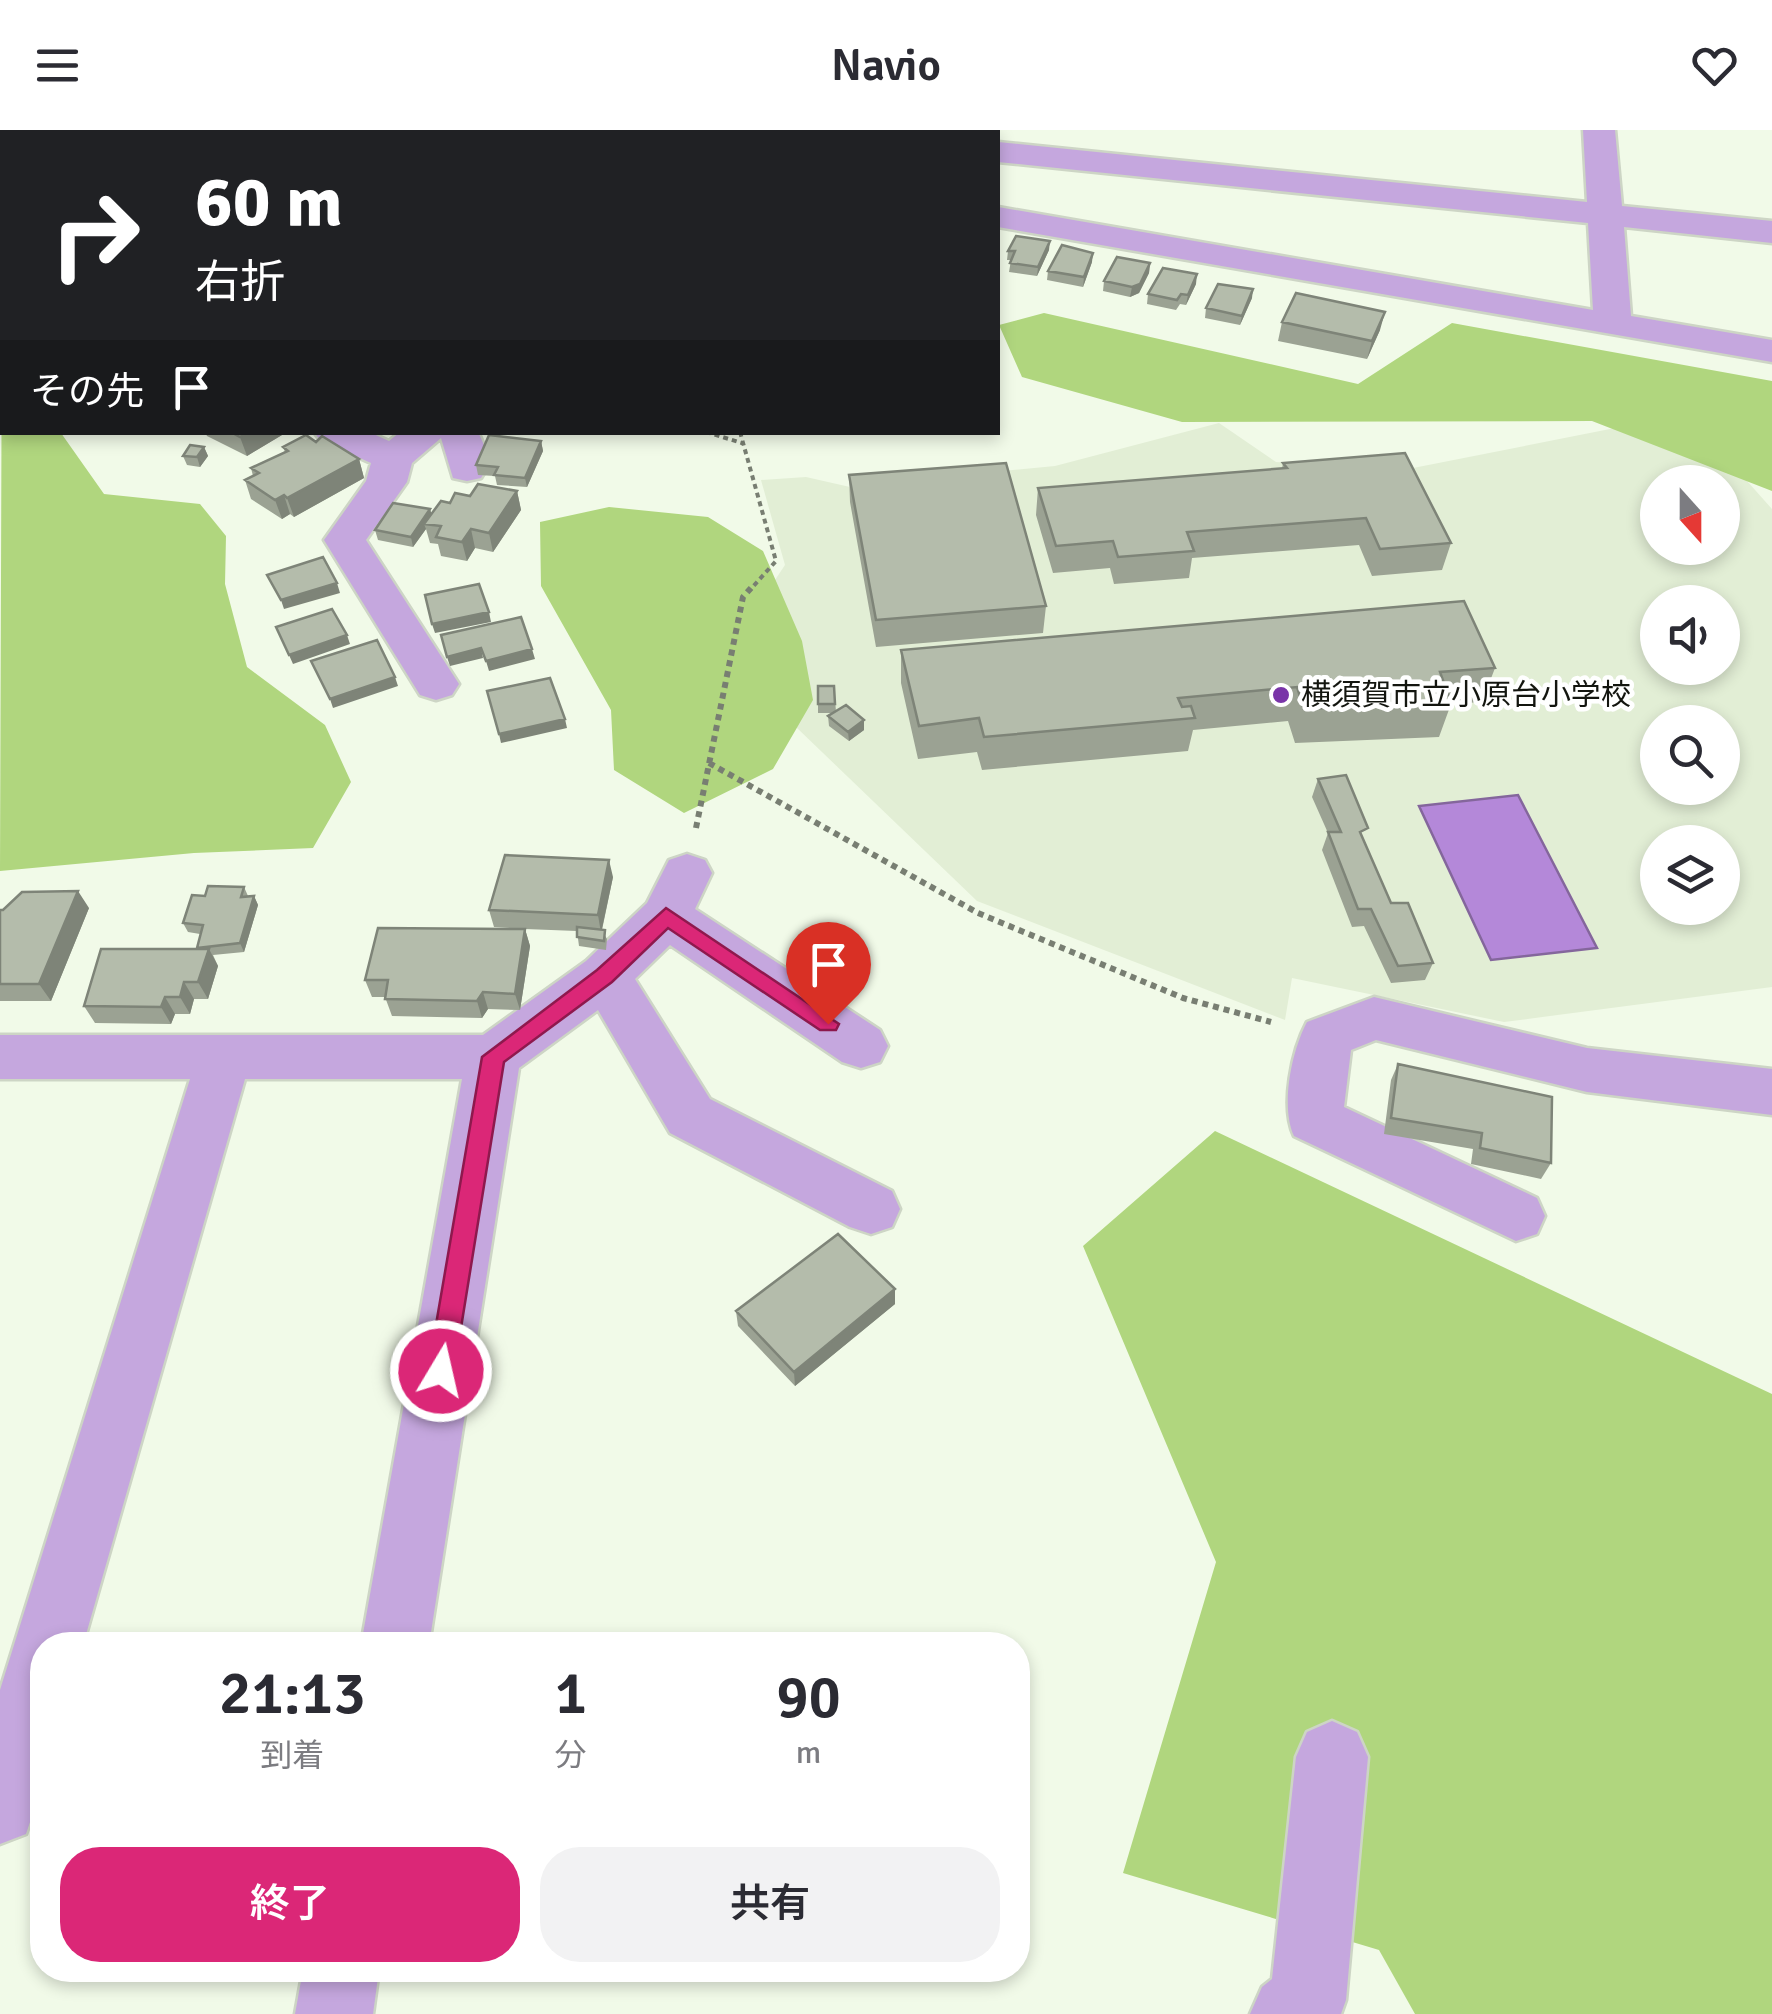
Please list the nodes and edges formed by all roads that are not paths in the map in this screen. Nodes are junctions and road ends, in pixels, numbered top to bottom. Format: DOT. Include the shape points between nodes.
graph roads {
  1 [pos="1599,130"];
  2 [pos="1000,152"];
  3 [pos="1604,214"];
  4 [pos="1000,217"];
  5 [pos="1772,232"];
  6 [pos="1612,325"];
  7 [pos="1772,351"];
  8 [pos="351,435"];
  9 [pos="409,445"];
  10 [pos="436,684"];
  11 [pos="605,976"];
  12 [pos="861,1046"];
  13 [pos="0,1057"];
  14 [pos="494,1057"];
  15 [pos="223,1060"];
  16 [pos="1772,1092"];
  17 [pos="871,1209"];
  18 [pos="1516,1216"];
  19 [pos="52,1632"];
  20 [pos="397,1632"];
  21 [pos="30,1706"];
  22 [pos="1332,1756"];
  23 [pos="0,1808"];
  24 [pos="339,1982"];
  25 [pos="334,2014"];
  26 [pos="1289,2014"];
  1 -- 3 [label="street"];
  2 -- 3 [label="street" via="1176,156"];
  3 -- 5 [label="street"];
  3 -- 6 [label="street"];
  4 -- 6 [label="street"];
  6 -- 7 [label="street"];
  8 -- 9 [label="street"];
  9 -- 10 [label="street" via="345,540"];
  11 -- 12 [label="street" via="677,895"];
  11 -- 14 [label="street"];
  11 -- 17 [label="street" via="690,1116"];
  13 -- 15 [label="street"];
  14 -- 15 [label="street"];
  14 -- 20 [label="street"];
  15 -- 19 [label="street"];
  16 -- 18 [label="street" via="1586,1070 1374,1018 1326,1037 1314,1119"];
  21 -- 23 [label="street"];
  22 -- 26 [label="street" via="1308,2000"];
  24 -- 25 [label="street"];
}
